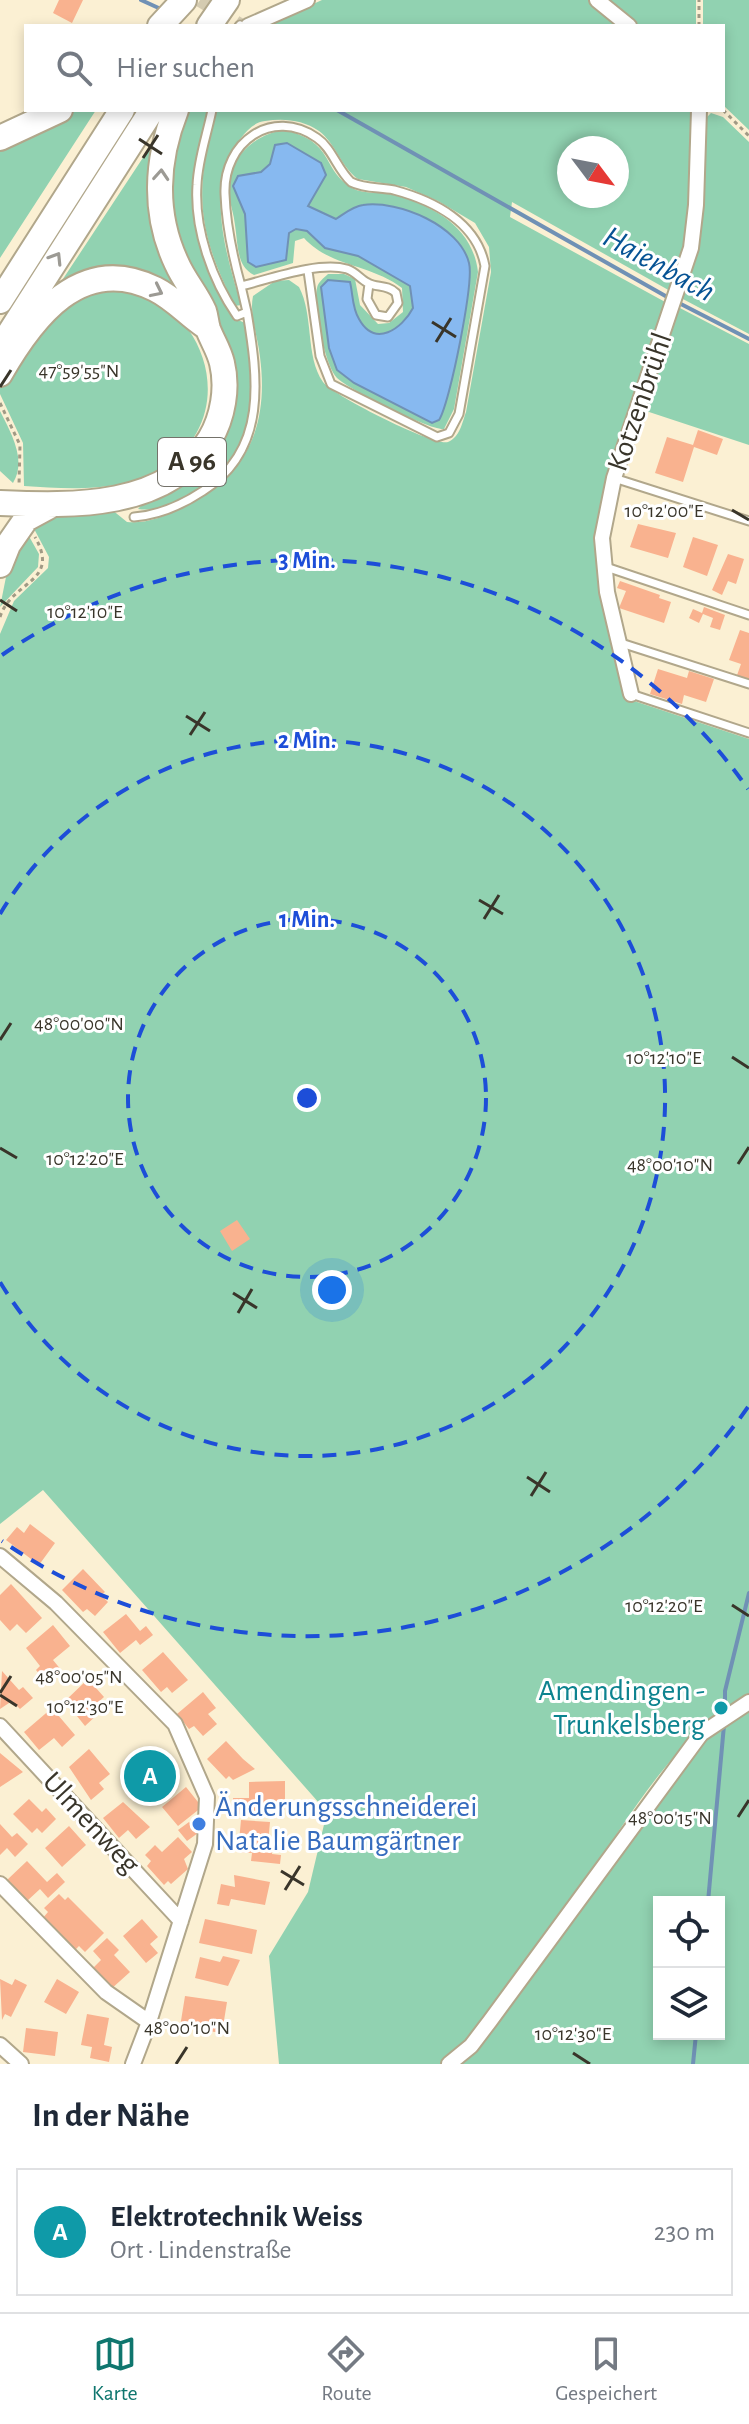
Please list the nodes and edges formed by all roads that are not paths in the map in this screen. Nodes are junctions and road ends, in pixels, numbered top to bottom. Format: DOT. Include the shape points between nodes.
graph roads {
  1 [pos="184,0"];
  2 [pos="196,0"];
  3 [pos="227,0"];
  4 [pos="307,0"];
  5 [pos="597,0"];
  6 [pos="162,24"];
  7 [pos="179,24"];
  8 [pos="210,24"];
  9 [pos="248,24"];
  10 [pos="627,24"];
  11 [pos="56,112"];
  12 [pos="121,112"];
  13 [pos="151,112"];
  14 [pos="175,112"];
  15 [pos="212,112"];
  16 [pos="699,112"];
  17 [pos="0,138"];
  18 [pos="308,271"];
  19 [pos="369,284"];
  20 [pos="241,286"];
  21 [pos="0,301"];
  22 [pos="247,312"];
  23 [pos="207,327"];
  24 [pos="1,359"];
  25 [pos="614,478"];
  26 [pos="0,503"];
  27 [pos="56,503"];
  28 [pos="134,517"];
  29 [pos="749,521"];
  30 [pos="0,565"];
  31 [pos="603,566"];
  32 [pos="749,615"];
  33 [pos="619,642"];
  34 [pos="749,684"];
  35 [pos="631,694"];
  36 [pos="749,733"];
  37 [pos="0,1556"];
  38 [pos="749,1702"];
  39 [pos="0,1726"];
  40 [pos="0,1884"];
  41 [pos="181,1921"];
  42 [pos="149,2022"];
  43 [pos="0,2045"];
  44 [pos="21,2064"];
  45 [pos="133,2064"];
  46 [pos="449,2064"];
  1 -- 6 [label="highway"];
  2 -- 7 [label="highway"];
  3 -- 8 [label="highway"];
  4 -- 9 [label="street"];
  5 -- 10 [label="street"];
  11 -- 17 [label="highway"];
  12 -- 21 [label="highway"];
  24 -- 13 [label="highway, one-way"];
  23 -- 14 [label="highway, A 96, one-way" via="204,311 170,249 162,216 160,170"];
  15 -- 22 [label="lane" via="197,185 200,227 228,304 237,316"];
  16 -- 25 [label="street, Kotzenbrühl" via="694,227"];
  18 -- 19 [label="lane" via="344,268"];
  18 -- 20 [label="lane"];
  18 -- 20 [label="lane" via="320,356 331,384 437,437 449,433 459,414 485,266 481,247 457,218 407,195 359,186 340,172 320,140 284,124 269,126 244,143 224,192"];
  19 -- 19 [label="lane" via="396,293 398,303 388,317 370,308"];
  20 -- 22 [label="lane"];
  22 -- 28 [label="lane" via="257,401 239,459 220,481 194,497 156,515"];
  24 -- 23 [label="highway, one-way" via="47,305 100,281 153,288"];
  23 -- 27 [label="highway, A 96" via="224,380 223,406 204,449 168,482 147,491"];
  25 -- 29 [label="lane"];
  25 -- 31 [label="street, Kotzenbrühl" via="602,538"];
  26 -- 27 [label="highway, A 96"];
  27 -- 30 [label="highway, A 96" via="26,519"];
  31 -- 32 [label="lane"];
  31 -- 33 [label="street, Kotzenbrühl"];
  33 -- 34 [label="lane"];
  33 -- 35 [label="street, Kotzenbrühl"];
  35 -- 36 [label="lane"];
  37 -- 41 [label="street" via="56,1603 175,1724 207,1797 205,1844"];
  38 -- 46 [label="street" via="714,1722 667,1777 471,2046"];
  39 -- 41 [label="street, Ulmenweg"];
  40 -- 42 [label="street" via="106,1992"];
  41 -- 42 [label="street"];
  42 -- 45 [label="street"];
  43 -- 44 [label="street"];
}
